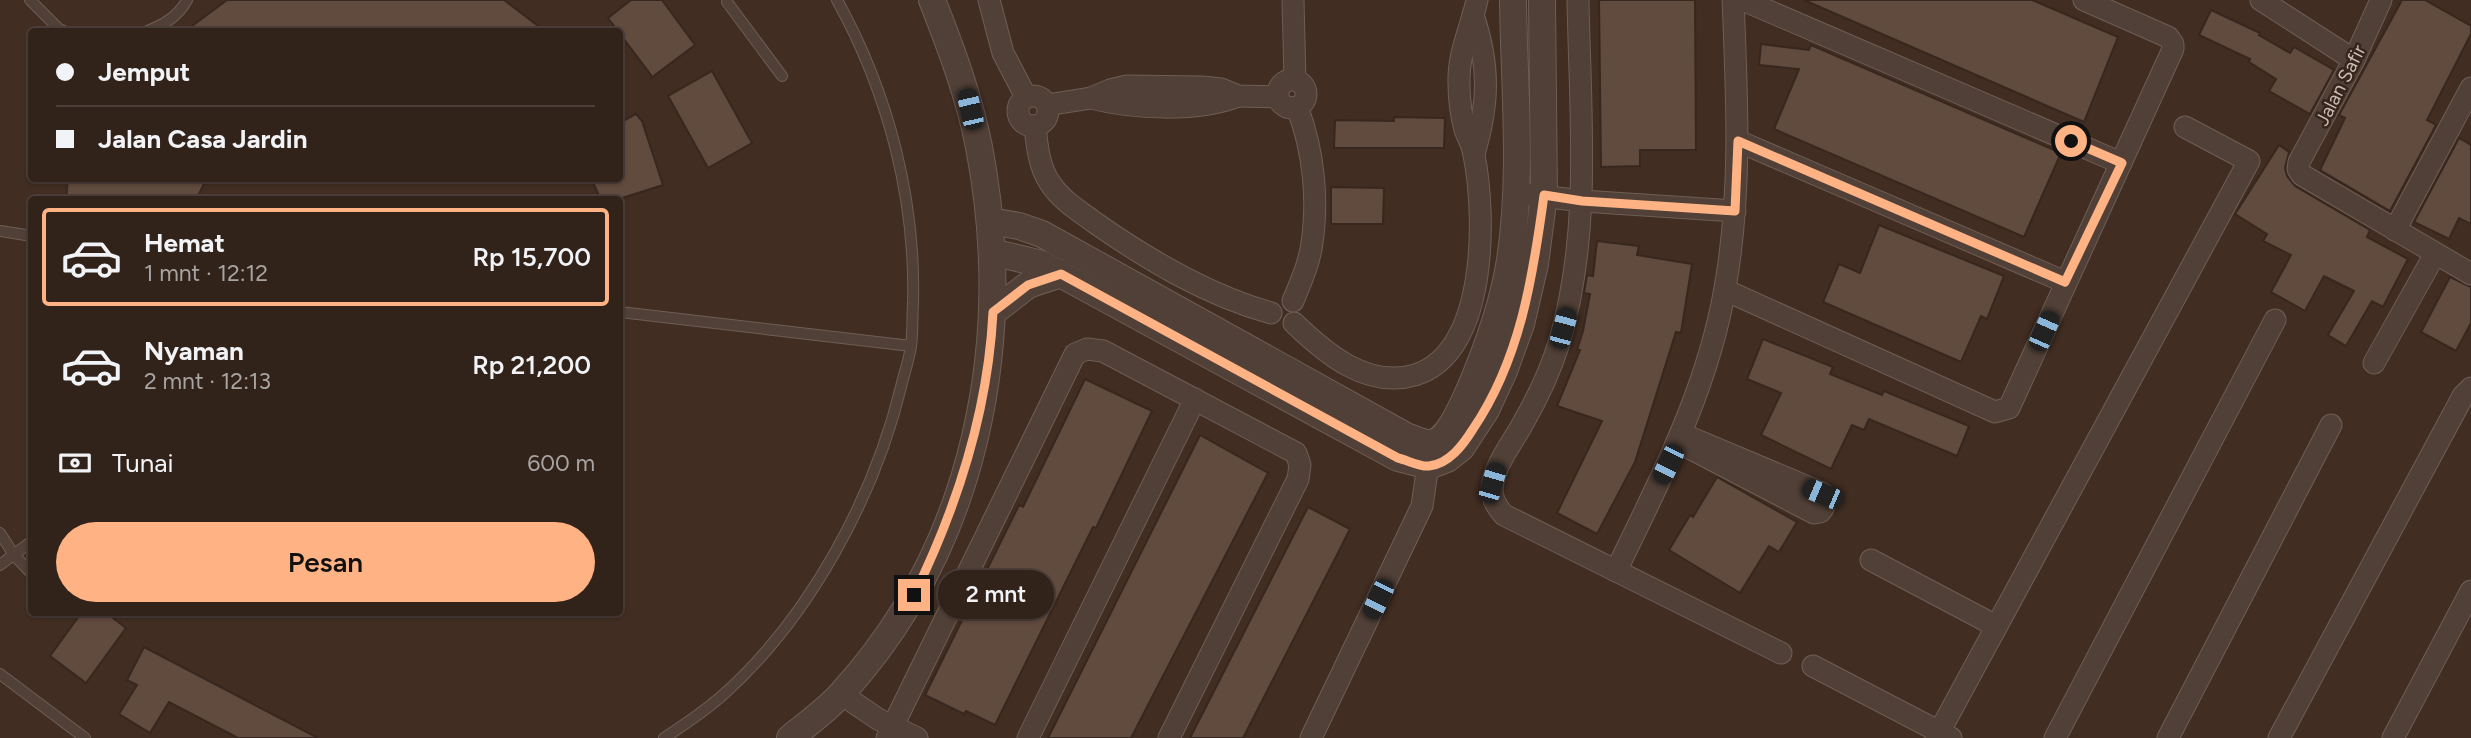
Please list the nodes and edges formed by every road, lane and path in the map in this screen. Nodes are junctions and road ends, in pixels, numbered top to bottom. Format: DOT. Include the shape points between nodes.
graph roads {
  1 [pos="30,0"];
  2 [pos="187,0"];
  3 [pos="837,0"];
  4 [pos="932,0"];
  5 [pos="989,0"];
  6 [pos="1293,0"];
  7 [pos="1513,0"];
  8 [pos="1542,0"];
  9 [pos="1578,0"];
  10 [pos="1733,0"];
  11 [pos="1743,0"];
  12 [pos="2084,0"];
  13 [pos="2381,0"];
  14 [pos="727,1"];
  15 [pos="2271,3"];
  16 [pos="1475,8"];
  17 [pos="58,28"];
  18 [pos="155,28"];
  19 [pos="2354,60"];
  20 [pos="782,76"];
  21 [pos="1295,80"];
  22 [pos="2471,89"];
  23 [pos="1026,97"];
  24 [pos="1278,97"];
  25 [pos="1047,105"];
  26 [pos="1297,107"];
  27 [pos="2465,116"];
  28 [pos="1035,126"];
  29 [pos="2185,127"];
  30 [pos="1738,141"];
  31 [pos="2122,163"];
  32 [pos="1517,192"];
  33 [pos="1544,195"];
  34 [pos="1582,201"];
  35 [pos="1735,211"];
  36 [pos="990,221"];
  37 [pos="2395,230"];
  38 [pos="0,231"];
  39 [pos="28,235"];
  40 [pos="992,251"];
  41 [pos="2435,254"];
  42 [pos="1061,274"];
  43 [pos="2471,274"];
  44 [pos="2065,282"];
  45 [pos="1725,290"];
  46 [pos="1293,301"];
  47 [pos="623,312"];
  48 [pos="993,312"];
  49 [pos="1271,313"];
  50 [pos="2275,320"];
  51 [pos="1294,323"];
  52 [pos="911,346"];
  53 [pos="2374,363"];
  54 [pos="2471,388"];
  55 [pos="1195,399"];
  56 [pos="2331,425"];
  57 [pos="1680,438"];
  58 [pos="1429,455"];
  59 [pos="0,533"];
  60 [pos="28,544"];
  61 [pos="14,555"];
  62 [pos="1871,560"];
  63 [pos="0,565"];
  64 [pos="28,570"];
  65 [pos="1616,571"];
  66 [pos="2471,591"];
  67 [pos="1996,626"];
  68 [pos="1781,653"];
  69 [pos="1813,666"];
  70 [pos="0,674"];
  71 [pos="841,694"];
  72 [pos="890,732"];
  73 [pos="1942,736"];
  74 [pos="85,738"];
  75 [pos="664,738"];
  76 [pos="790,738"];
  77 [pos="917,738"];
  78 [pos="1028,738"];
  79 [pos="1169,738"];
  80 [pos="1311,738"];
  81 [pos="2055,738"];
  82 [pos="2168,738"];
  83 [pos="2279,738"];
  84 [pos="2393,738"];
  1 -- 17 [label="lane"];
  2 -- 18 [label="lane" via="182,9"];
  3 -- 52 [label="lane" via="874,76 892,135 909,216"];
  4 -- 36 [label="street" via="966,91"];
  5 -- 23 [label="street" via="1003,53"];
  6 -- 21 [label="street"];
  7 -- 32 [label="street"];
  8 -- 33 [label="street"];
  9 -- 34 [label="street"];
  10 -- 30 [label="street"];
  11 -- 31 [label="street"];
  12 -- 31 [label="street" via="2168,37 2173,44"];
  13 -- 19 [label="street, Jalan Safir"];
  14 -- 20 [label="lane"];
  15 -- 19 [label="street"];
  16 -- 51 [label="street" via="1464,40 1459,82 1480,213 1478,271 1464,324 1446,356 1434,367 1405,378 1384,376 1340,362"];
  19 -- 37 [label="street, Jalan Safir" via="2298,169"];
  21 -- 24 [label="street" via="1281,86"];
  21 -- 26 [label="street" via="1307,93"];
  22 -- 27 [label="street"];
  23 -- 25 [label="street" via="1036,96"];
  23 -- 28 [label="street" via="1018,107 1019,119"];
  24 -- 25 [label="street" via="1129,106 1091,98"];
  24 -- 26 [label="street" via="1285,106"];
  25 -- 28 [label="street" via="1048,116"];
  26 -- 46 [label="street" via="1311,152 1314,222 1311,250"];
  27 -- 37 [label="street"];
  28 -- 49 [label="street" via="1047,180 1065,201 1202,286"];
  29 -- 67 [label="street" via="2249,161"];
  30 -- 35 [label="street"];
  30 -- 44 [label="street"];
  31 -- 44 [label="street"];
  32 -- 33 [label="street"];
  32 -- 58 [label="street" via="1509,262 1481,364 1450,429"];
  33 -- 34 [label="street"];
  33 -- 58 [label="street" via="1532,276 1504,371 1461,448 1447,459"];
  34 -- 35 [label="street"];
  34 -- 65 [label="street" via="1574,282 1559,342 1540,392 1496,470 1492,497 1504,515"];
  35 -- 45 [label="street"];
  36 -- 40 [label="street"];
  36 -- 58 [label="street" via="1042,234 1408,437"];
  37 -- 41 [label="street"];
  38 -- 39 [label="lane"];
  40 -- 42 [label="street" via="1026,258"];
  40 -- 48 [label="street"];
  41 -- 43 [label="street"];
  41 -- 53 [label="street"];
  42 -- 48 [label="street" via="1028,285"];
  42 -- 58 [label="street" via="1398,458"];
  44 -- 45 [label="street" via="2012,404 2000,412"];
  45 -- 57 [label="street"];
  46 -- 49 [label="street" via="1281,299"];
  46 -- 51 [label="street" via="1299,312"];
  47 -- 52 [label="lane"];
  48 -- 71 [label="street" via="976,433 938,547 908,605"];
  49 -- 51 [label="street" via="1282,326"];
  50 -- 81 [label="street"];
  52 -- 75 [label="lane" via="893,420 865,496 826,566 781,634 724,695"];
  54 -- 83 [label="street"];
  55 -- 72 [label="street" via="1103,351 1087,349 1076,354"];
  55 -- 78 [label="street"];
  55 -- 79 [label="street" via="1296,453 1300,465 1298,479"];
  56 -- 82 [label="street"];
  57 -- 57 [label="street" via="1822,494 1825,507 1814,513"];
  57 -- 65 [label="street"];
  58 -- 80 [label="street" via="1422,506"];
  59 -- 61 [label="lane"];
  60 -- 61 [label="lane"];
  61 -- 63 [label="lane"];
  61 -- 64 [label="lane"];
  62 -- 67 [label="street"];
  65 -- 68 [label="street"];
  66 -- 84 [label="street"];
  67 -- 73 [label="street"];
  69 -- 73 [label="street"];
  70 -- 74 [label="lane"];
  71 -- 72 [label="street"];
  71 -- 76 [label="street"];
  72 -- 77 [label="street"];
}
